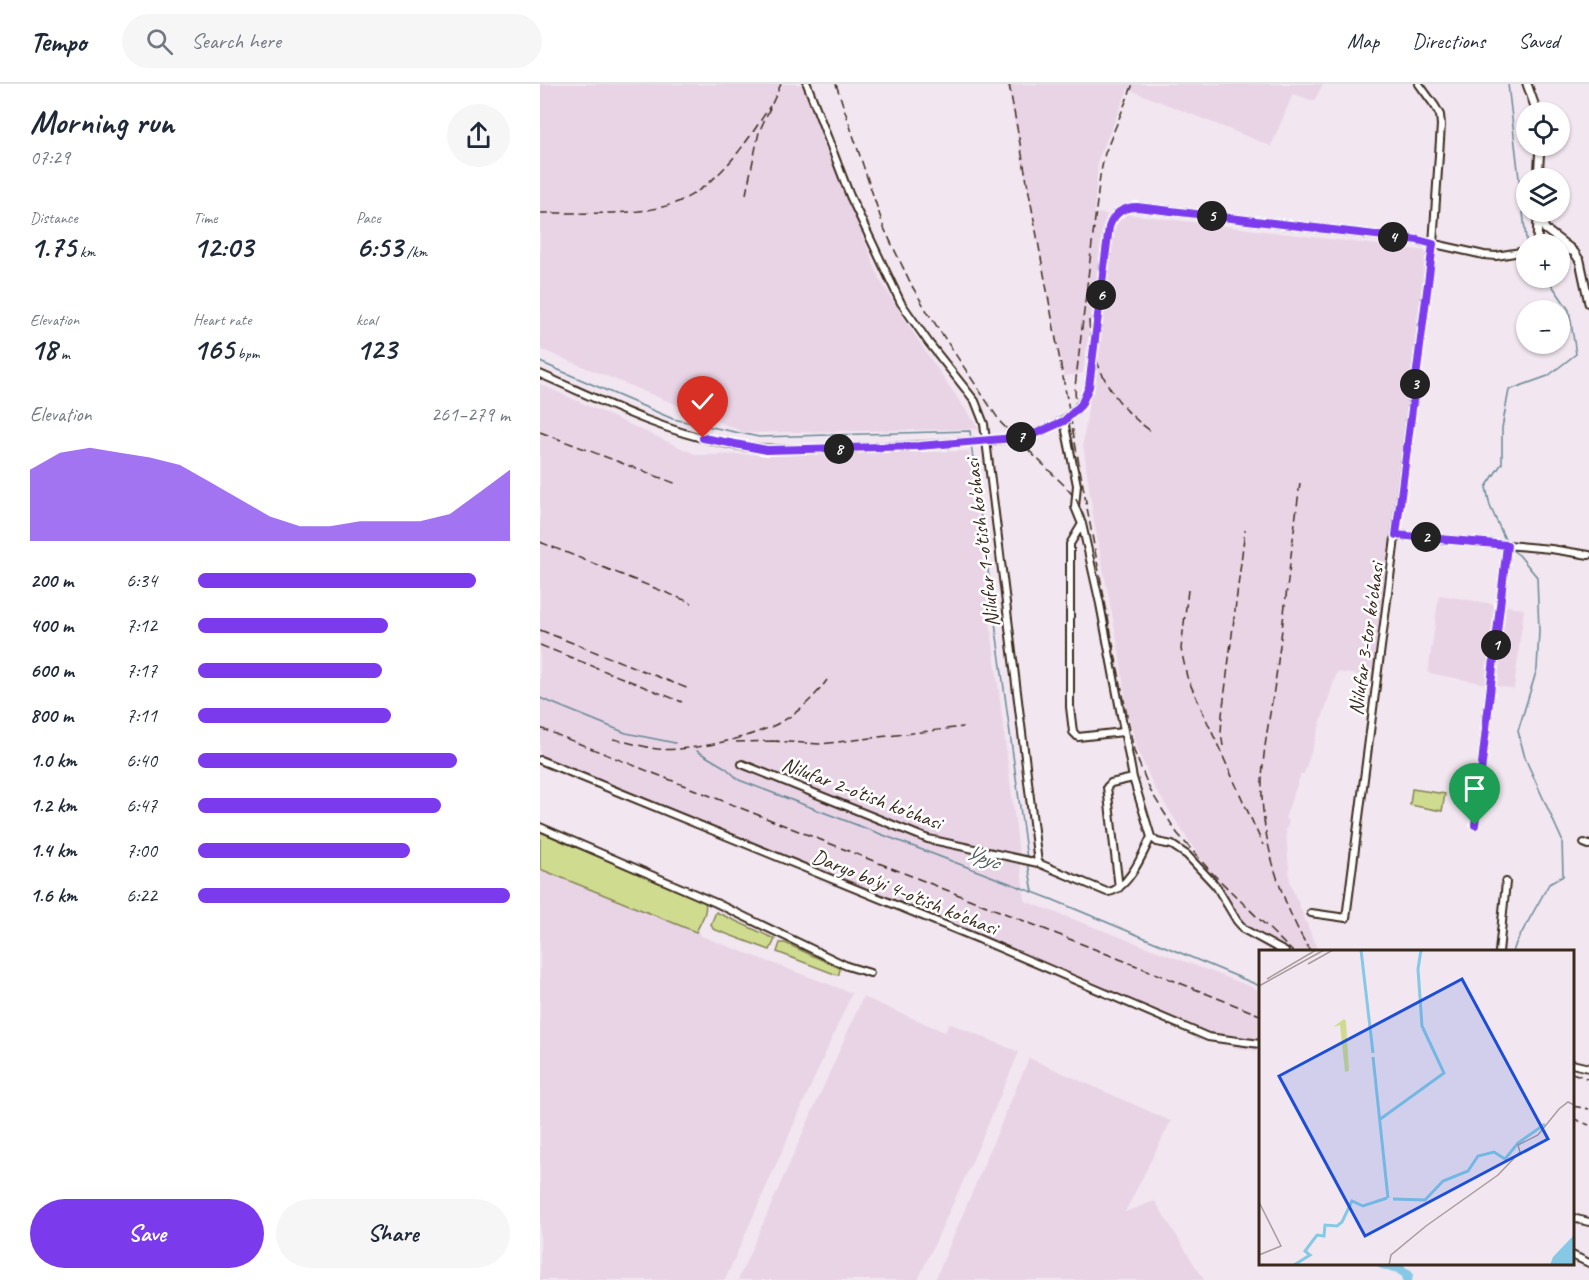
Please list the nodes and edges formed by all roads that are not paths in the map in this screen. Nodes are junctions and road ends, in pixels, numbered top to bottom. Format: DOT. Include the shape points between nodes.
graph roads {
  1 [pos="807,84"];
  2 [pos="1419,84"];
  3 [pos="1527,84"];
  4 [pos="1533,102"];
  5 [pos="1542,222"];
  6 [pos="1433,244"];
  7 [pos="1570,251"];
  8 [pos="1516,252"];
  9 [pos="1574,252"];
  10 [pos="1589,303"];
  11 [pos="540,374"];
  12 [pos="1064,421"];
  13 [pos="986,440"];
  14 [pos="1082,524"];
  15 [pos="1396,535"];
  16 [pos="1507,545"];
  17 [pos="1589,555"];
  18 [pos="1123,732"];
  19 [pos="540,760"];
  20 [pos="742,764"];
  21 [pos="1133,778"];
  22 [pos="1475,825"];
  23 [pos="540,827"];
  24 [pos="1151,837"];
  25 [pos="1038,862"];
  26 [pos="1506,882"];
  27 [pos="1119,888"];
  28 [pos="1311,913"];
  29 [pos="1284,950"];
  30 [pos="1499,950"];
  31 [pos="870,973"];
  32 [pos="1259,1044"];
  33 [pos="1574,1064"];
  34 [pos="1589,1068"];
  35 [pos="1574,1218"];
  36 [pos="1589,1222"];
  37 [pos="1574,1256"];
  38 [pos="1589,1263"];
  1 -- 13 [label="street, Nilufar 1-o'tish ko'chasi" via="850,196 901,303 975,401"];
  2 -- 6 [label="street, Nilufar 3-tor ko'chasi" via="1435,106 1442,125"];
  3 -- 4 [label="street"];
  5 -- 9 [label="street" via="1545,229"];
  6 -- 8 [label="street" via="1490,256"];
  6 -- 12 [label="street" via="1137,207 1124,209 1109,227 1089,387 1081,405"];
  6 -- 15 [label="street, Nilufar 3-tor ko'chasi"];
  7 -- 9 [label="street"];
  9 -- 10 [label="street" via="1580,261"];
  11 -- 13 [label="street" via="656,424 720,443 778,450 907,447"];
  12 -- 13 [label="street" via="1028,435"];
  12 -- 14 [label="street" via="1077,485 1075,507"];
  13 -- 25 [label="street, Nilufar 1-o'tish ko'chasi"];
  14 -- 18 [label="street"];
  14 -- 18 [label="street" via="1070,544 1072,732 1078,737"];
  15 -- 16 [label="street"];
  15 -- 28 [label="street, Nilufar 3-tor ko'chasi" via="1346,918"];
  16 -- 17 [label="street"];
  16 -- 22 [label="street"];
  18 -- 21 [label="street"];
  19 -- 32 [label="street, Daryo bo'yi 4-o'tish ko'chasi" via="1208,1037"];
  20 -- 25 [label="street, Nilufar 2-o'tish ko'chasi" via="928,838"];
  21 -- 24 [label="street"];
  21 -- 27 [label="street" via="1107,787"];
  23 -- 31 [label="street"];
  24 -- 27 [label="street" via="1139,862"];
  24 -- 29 [label="street" via="1187,855 1216,886 1245,930"];
  25 -- 27 [label="street, Nilufar 2-o'tish ko'chasi" via="1102,891 1114,892"];
  26 -- 30 [label="street"];
  33 -- 34 [label="street"];
  35 -- 36 [label="street"];
  37 -- 38 [label="street"];
}
